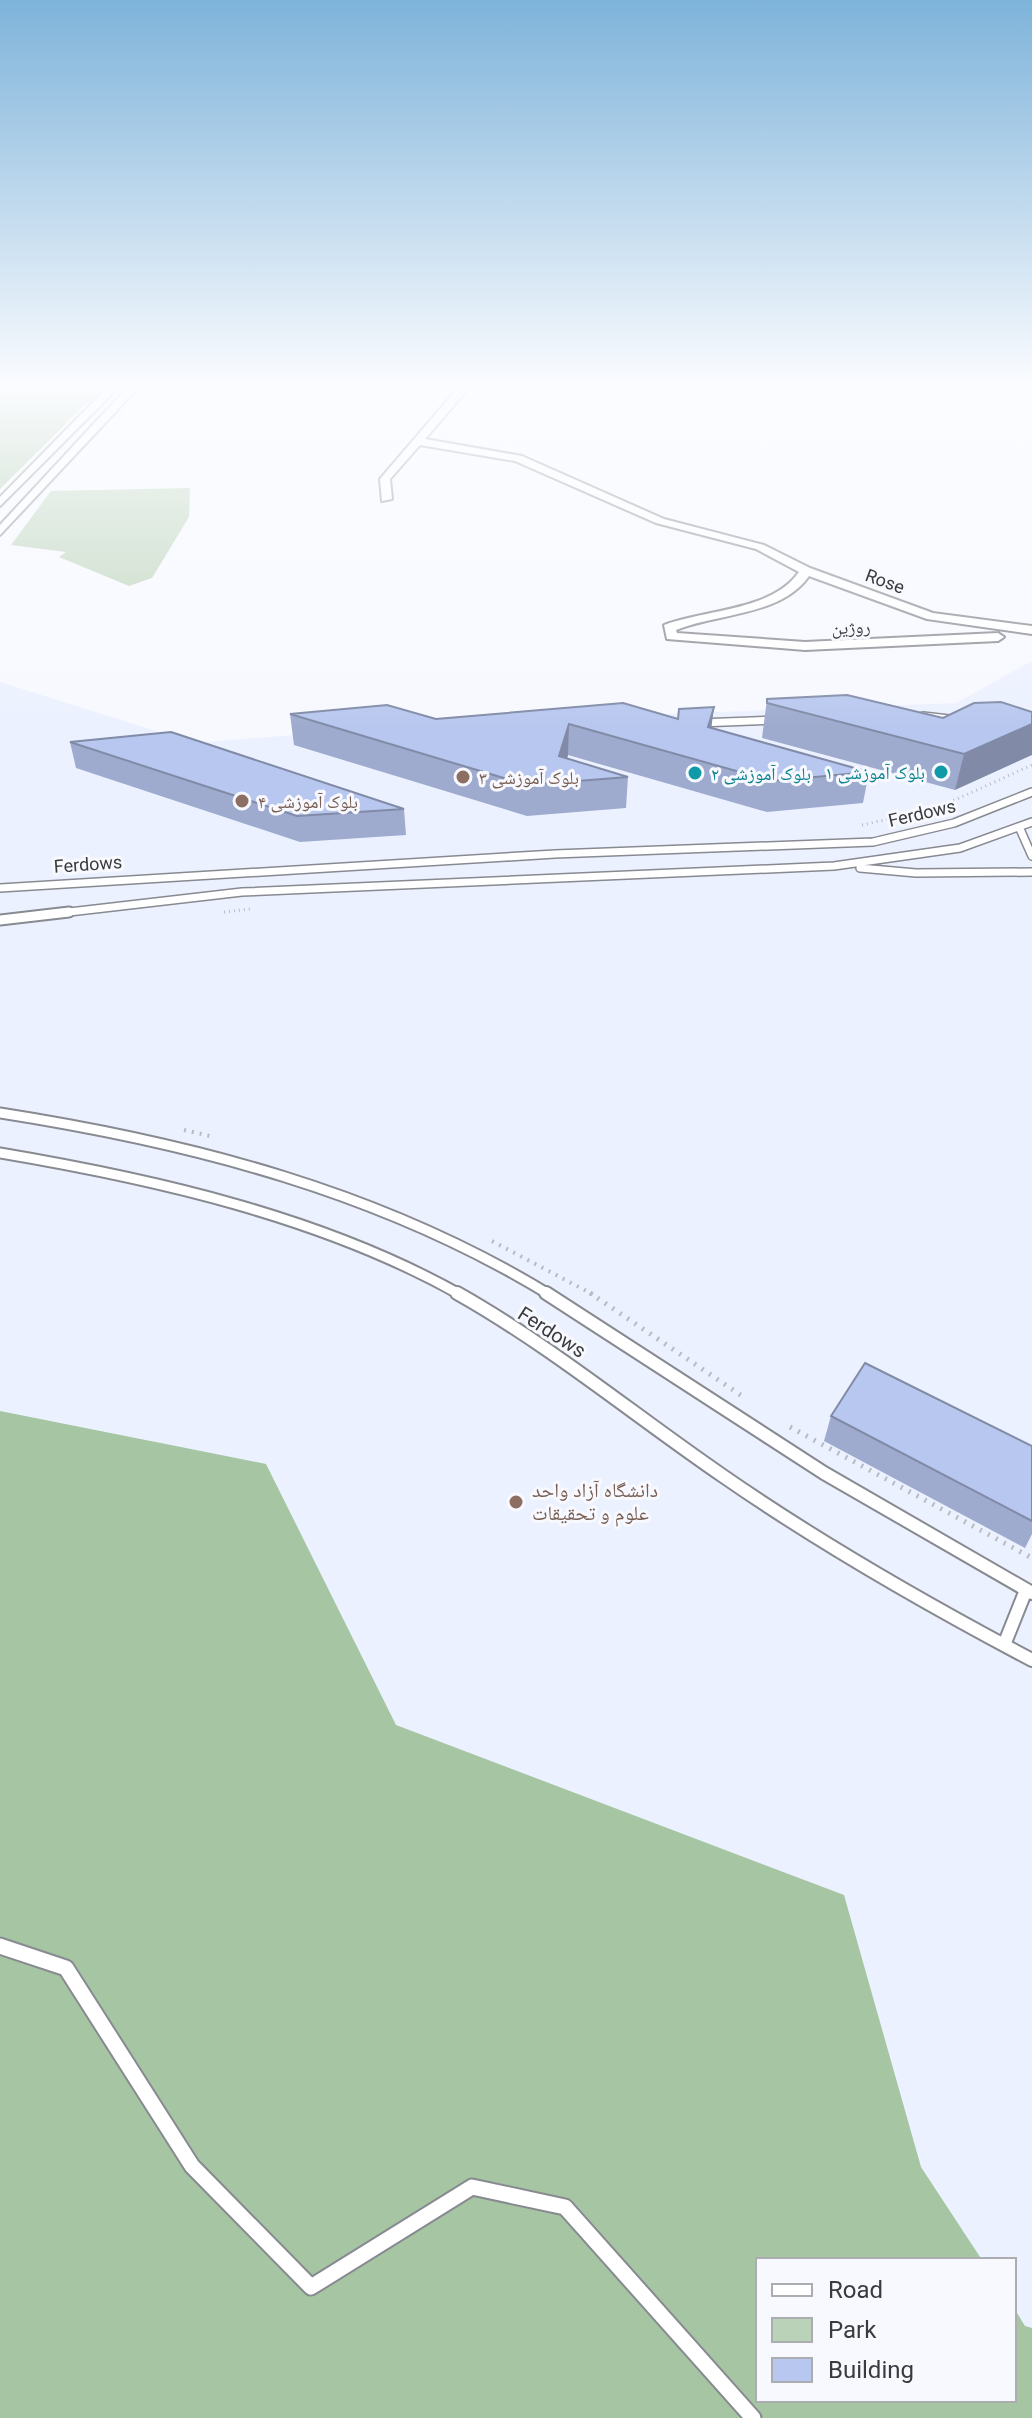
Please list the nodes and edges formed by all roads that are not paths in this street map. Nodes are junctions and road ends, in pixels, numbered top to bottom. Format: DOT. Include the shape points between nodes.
graph roads {
  1 [pos="28,502"];
  2 [pos="617,502"];
  3 [pos="0,532"];
  4 [pos="806,571"];
  5 [pos="1032,632"];
  6 [pos="918,717"];
  7 [pos="788,720"];
  8 [pos="962,720"];
  9 [pos="684,724"];
  10 [pos="1032,792"];
  11 [pos="1032,822"];
  12 [pos="1020,829"];
  13 [pos="1032,856"];
  14 [pos="834,866"];
  15 [pos="1032,872"];
  16 [pos="0,888"];
  17 [pos="0,920"];
  18 [pos="0,1113"];
  19 [pos="0,1153"];
  20 [pos="1029,1592"];
  21 [pos="1004,1645"];
  22 [pos="1032,1660"];
  23 [pos="0,1946"];
  24 [pos="753,2418"];
  1 -- 3 [label="street"];
  2 -- 4 [label="street, Rose" via="660,521 760,547"];
  4 -- 5 [label="street, Rose" via="931,616"];
  4 -- 5 [label="street, روژین" via="802,581 778,597 686,619 669,628 672,636 805,646"];
  6 -- 8 [label="lane"];
  7 -- 9 [label="lane"];
  10 -- 16 [label="lane, Ferdows" via="940,830 873,842 524,856"];
  11 -- 12 [label="lane, Ferdows"];
  12 -- 13 [label="lane"];
  12 -- 14 [label="lane, Ferdows" via="918,857"];
  14 -- 15 [label="lane" via="916,873"];
  14 -- 17 [label="lane, Ferdows" via="242,892"];
  18 -- 20 [label="lane, Ferdows" via="104,1128 220,1155 343,1196 469,1250 620,1338 882,1509"];
  19 -- 21 [label="lane, Ferdows" via="195,1192 318,1232 439,1282 574,1367 724,1477 829,1545"];
  20 -- 21 [label="lane"];
  21 -- 22 [label="lane, Ferdows"];
  23 -- 24 [label="lane" via="66,1968 192,2166 311,2287 472,2187 565,2207"];
}
